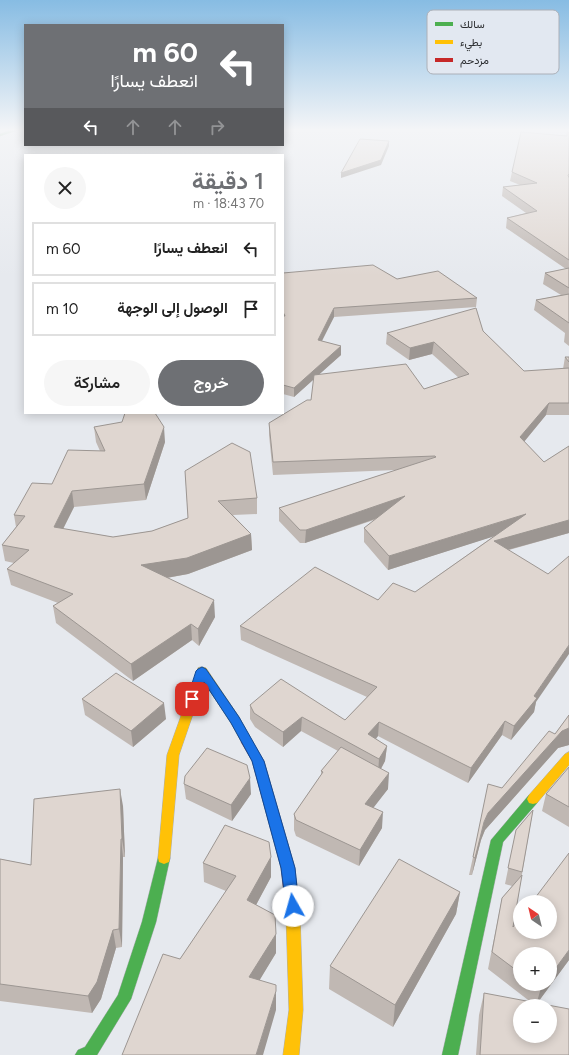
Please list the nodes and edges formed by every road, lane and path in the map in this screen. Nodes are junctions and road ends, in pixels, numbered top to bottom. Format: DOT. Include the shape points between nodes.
graph roads {
  1 [pos="569,757"];
  2 [pos="83,1055"];
  3 [pos="291,1055"];
  4 [pos="450,1055"];
  1 -- 4 [label="main road" via="498,840"];
  2 -- 3 [label="main road" via="90,1052 124,999 149,922 165,852 172,755 202,671 235,720 258,761 288,868 294,919 296,1010"];
}
